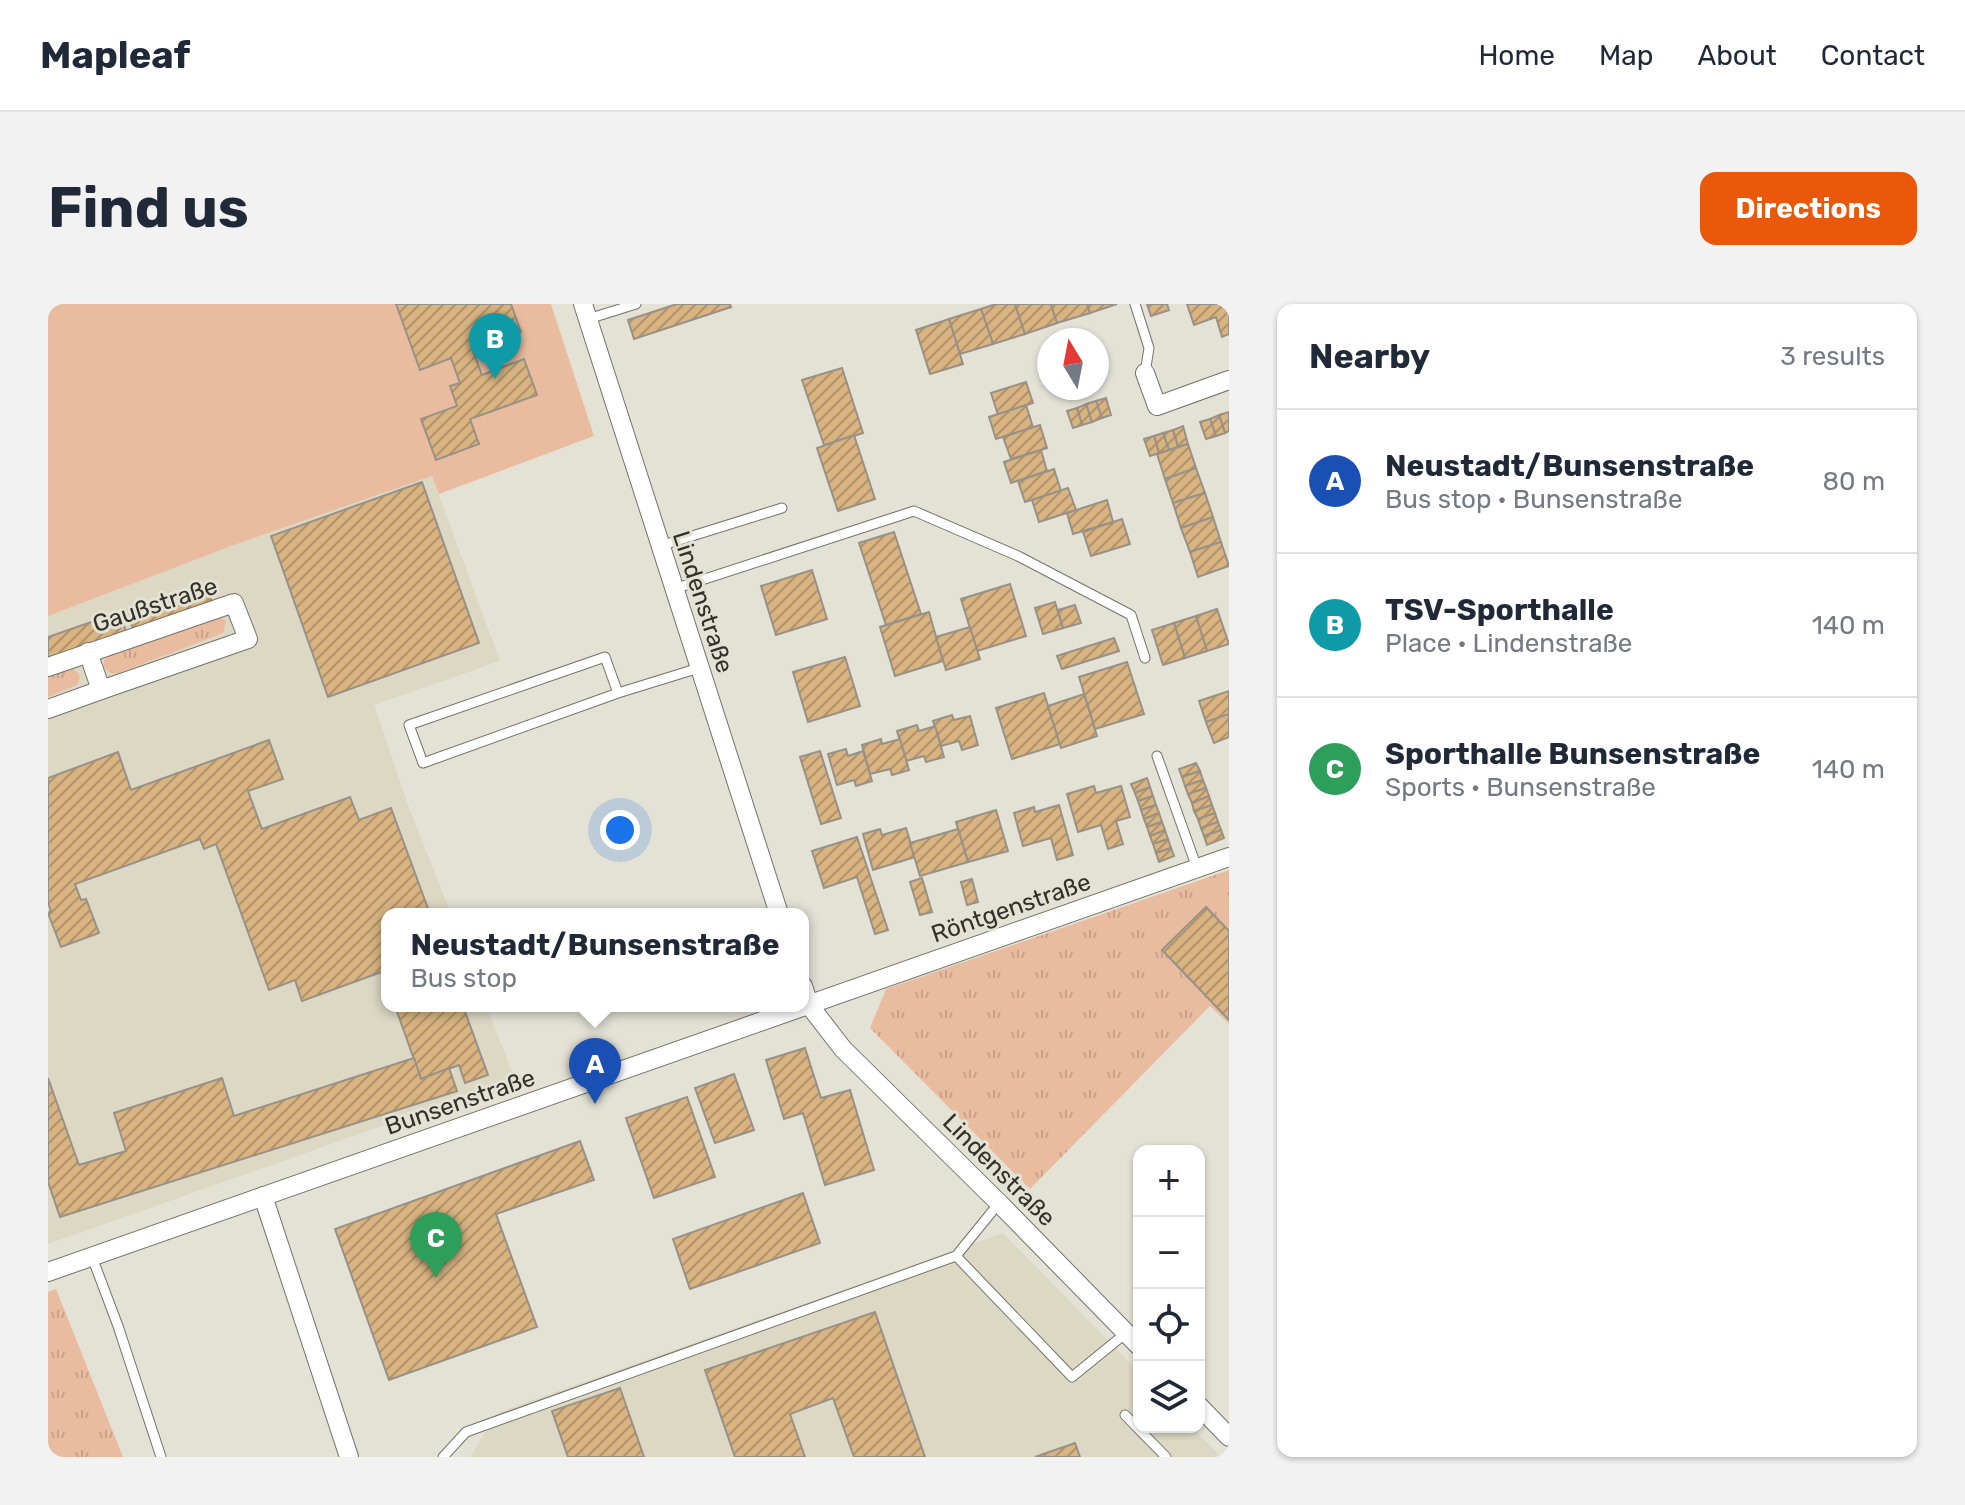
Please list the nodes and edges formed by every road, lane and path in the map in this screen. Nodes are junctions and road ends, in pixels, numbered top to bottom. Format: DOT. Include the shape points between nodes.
graph roads {
  1 [pos="636,304"];
  2 [pos="1135,304"];
  3 [pos="586,312"];
  4 [pos="1145,373"];
  5 [pos="1229,380"];
  6 [pos="782,508"];
  7 [pos="660,546"];
  8 [pos="674,589"];
  9 [pos="88,652"];
  10 [pos="1145,658"];
  11 [pos="48,667"];
  12 [pos="699,668"];
  13 [pos="101,690"];
  14 [pos="618,693"];
  15 [pos="48,709"];
  16 [pos="1157,756"];
  17 [pos="1229,857"];
  18 [pos="1197,868"];
  19 [pos="777,908"];
  20 [pos="809,1005"];
  21 [pos="789,1012"];
  22 [pos="263,1196"];
  23 [pos="999,1203"];
  24 [pos="956,1256"];
  25 [pos="92,1257"];
  26 [pos="48,1272"];
  27 [pos="1133,1339"];
  28 [pos="1205,1411"];
  29 [pos="1125,1415"];
  30 [pos="1227,1431"];
  31 [pos="161,1457"];
  32 [pos="349,1457"];
  33 [pos="443,1457"];
  34 [pos="1166,1457"];
  1 -- 3 [label="lane"];
  2 -- 4 [label="lane" via="1149,348"];
  3 -- 7 [label="street, Lindenstraße"];
  4 -- 5 [label="street" via="1157,406"];
  6 -- 7 [label="lane"];
  7 -- 8 [label="street, Lindenstraße"];
  8 -- 10 [label="lane" via="914,511 1018,556 1131,615"];
  8 -- 12 [label="street, Lindenstraße"];
  9 -- 11 [label="street, Gaußstraße"];
  9 -- 13 [label="street, Gaußstraße"];
  9 -- 13 [label="street, Gaußstraße" via="234,603 248,639"];
  12 -- 14 [label="lane"];
  12 -- 19 [label="street, Lindenstraße"];
  13 -- 15 [label="street, Gaußstraße"];
  14 -- 14 [label="lane" via="423,763 409,725 605,657"];
  16 -- 18 [label="lane"];
  17 -- 18 [label="street, Röntgenstraße"];
  18 -- 20 [label="street, Röntgenstraße"];
  20 -- 23 [label="street, Lindenstraße" via="843,1049"];
  21 -- 22 [label="street, Bunsenstraße"];
  22 -- 25 [label="street, Bunsenstraße"];
  22 -- 32 [label="street"];
  23 -- 24 [label="lane"];
  23 -- 27 [label="street, Lindenstraße"];
  24 -- 27 [label="lane" via="1072,1377"];
  24 -- 33 [label="lane" via="466,1432"];
  25 -- 26 [label="street, Bunsenstraße"];
  25 -- 31 [label="lane"];
  28 -- 30 [label="street"];
  29 -- 34 [label="lane"];
}
